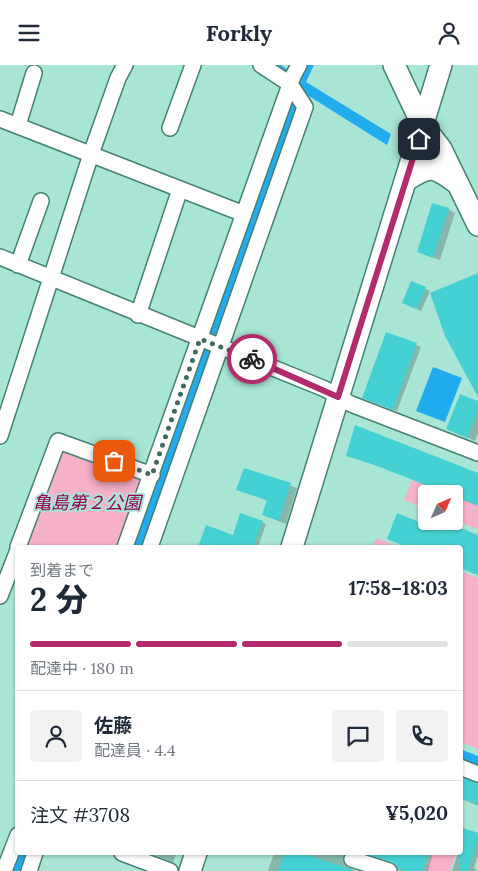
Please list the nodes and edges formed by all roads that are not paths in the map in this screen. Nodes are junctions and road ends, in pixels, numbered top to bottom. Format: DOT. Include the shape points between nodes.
graph roads {
  1 [pos="125,65"];
  2 [pos="193,65"];
  3 [pos="261,65"];
  4 [pos="299,65"];
  5 [pos="394,65"];
  6 [pos="409,65"];
  7 [pos="441,65"];
  8 [pos="34,73"];
  9 [pos="295,91"];
  10 [pos="429,105"];
  11 [pos="0,119"];
  12 [pos="18,125"];
  13 [pos="422,125"];
  14 [pos="170,128"];
  15 [pos="91,154"];
  16 [pos="405,181"];
  17 [pos="458,184"];
  18 [pos="180,189"];
  19 [pos="478,196"];
  20 [pos="40,201"];
  21 [pos="244,214"];
  22 [pos="478,225"];
  23 [pos="0,257"];
  24 [pos="18,265"];
  25 [pos="49,279"];
  26 [pos="138,315"];
  27 [pos="209,342"];
  28 [pos="338,397"];
  29 [pos="0,436"];
  30 [pos="478,453"];
  31 [pos="152,475"];
  32 [pos="19,545"];
  33 [pos="126,545"];
  34 [pos="151,545"];
  35 [pos="293,545"];
  36 [pos="15,559"];
  37 [pos="5,591"];
  38 [pos="463,768"];
  39 [pos="478,774"];
  40 [pos="15,843"];
  41 [pos="35,855"];
  42 [pos="127,855"];
  43 [pos="195,855"];
  44 [pos="350,858"];
  45 [pos="4,871"];
  46 [pos="28,871"];
  47 [pos="170,871"];
  48 [pos="190,871"];
  49 [pos="389,871"];
  1 -- 15 [label="street"];
  2 -- 14 [label="street"];
  3 -- 9 [label="street"];
  4 -- 9 [label="street"];
  5 -- 13 [label="main road"];
  6 -- 10 [label="main road"];
  7 -- 10 [label="main road"];
  8 -- 12 [label="street"];
  9 -- 21 [label="street"];
  9 -- 27 [label="street" via="305,107"];
  10 -- 13 [label="main road"];
  10 -- 19 [label="main road"];
  11 -- 12 [label="street"];
  12 -- 15 [label="street"];
  13 -- 16 [label="main road"];
  13 -- 17 [label="main road" via="441,149"];
  15 -- 18 [label="street"];
  15 -- 25 [label="street"];
  16 -- 17 [label="main road" via="421,170 432,168"];
  16 -- 28 [label="main road"];
  17 -- 22 [label="main road"];
  18 -- 21 [label="street"];
  18 -- 26 [label="street"];
  20 -- 24 [label="street"];
  21 -- 27 [label="street"];
  23 -- 24 [label="street"];
  24 -- 25 [label="street"];
  25 -- 26 [label="street"];
  25 -- 29 [label="street"];
  26 -- 27 [label="street"];
  27 -- 28 [label="street"];
  27 -- 31 [label="street"];
  27 -- 34 [label="street"];
  28 -- 30 [label="street"];
  28 -- 35 [label="main road"];
  31 -- 32 [label="street" via="58,441"];
  31 -- 33 [label="street"];
  36 -- 37 [label="street"];
  38 -- 39 [label="street"];
  40 -- 45 [label="street"];
  41 -- 46 [label="street"];
  42 -- 47 [label="street"];
  43 -- 48 [label="main road"];
  44 -- 49 [label="street"];
}
